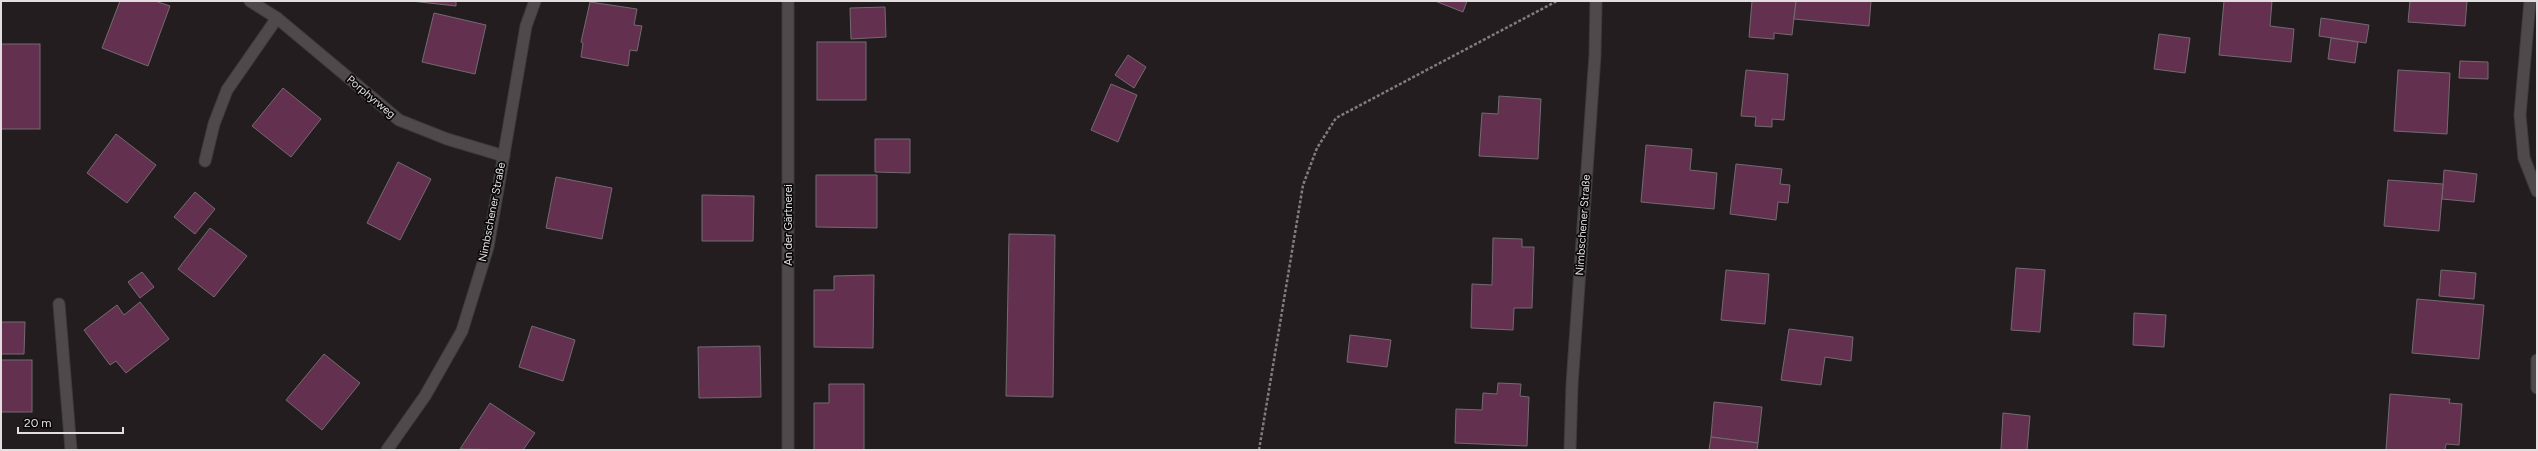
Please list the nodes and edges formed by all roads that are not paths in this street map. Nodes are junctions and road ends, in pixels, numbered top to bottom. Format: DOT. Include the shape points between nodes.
graph roads {
  1 [pos="250,1"];
  2 [pos="535,1"];
  3 [pos="788,1"];
  4 [pos="1596,1"];
  5 [pos="2530,1"];
  6 [pos="277,18"];
  7 [pos="504,156"];
  8 [pos="205,161"];
  9 [pos="2537,191"];
  10 [pos="59,304"];
  11 [pos="2537,360"];
  12 [pos="2537,388"];
  13 [pos="391,448"];
  14 [pos="72,450"];
  15 [pos="788,450"];
  16 [pos="1570,450"];
  1 -- 6 [label="street, Porphyrweg"];
  2 -- 7 [label="street, Nimbschener Straße" via="526,26"];
  3 -- 15 [label="street, An der Gärtnerei"];
  4 -- 16 [label="street, Nimbschener Straße" via="1595,55 1572,385"];
  5 -- 9 [label="street" via="2520,115 2524,158"];
  6 -- 7 [label="street, Porphyrweg" via="399,120 447,139"];
  6 -- 8 [label="street" via="227,90 214,124"];
  7 -- 13 [label="street, Nimbschener Straße" via="488,247 462,331 425,396"];
  10 -- 14 [label="street"];
  11 -- 12 [label="street"];
}
